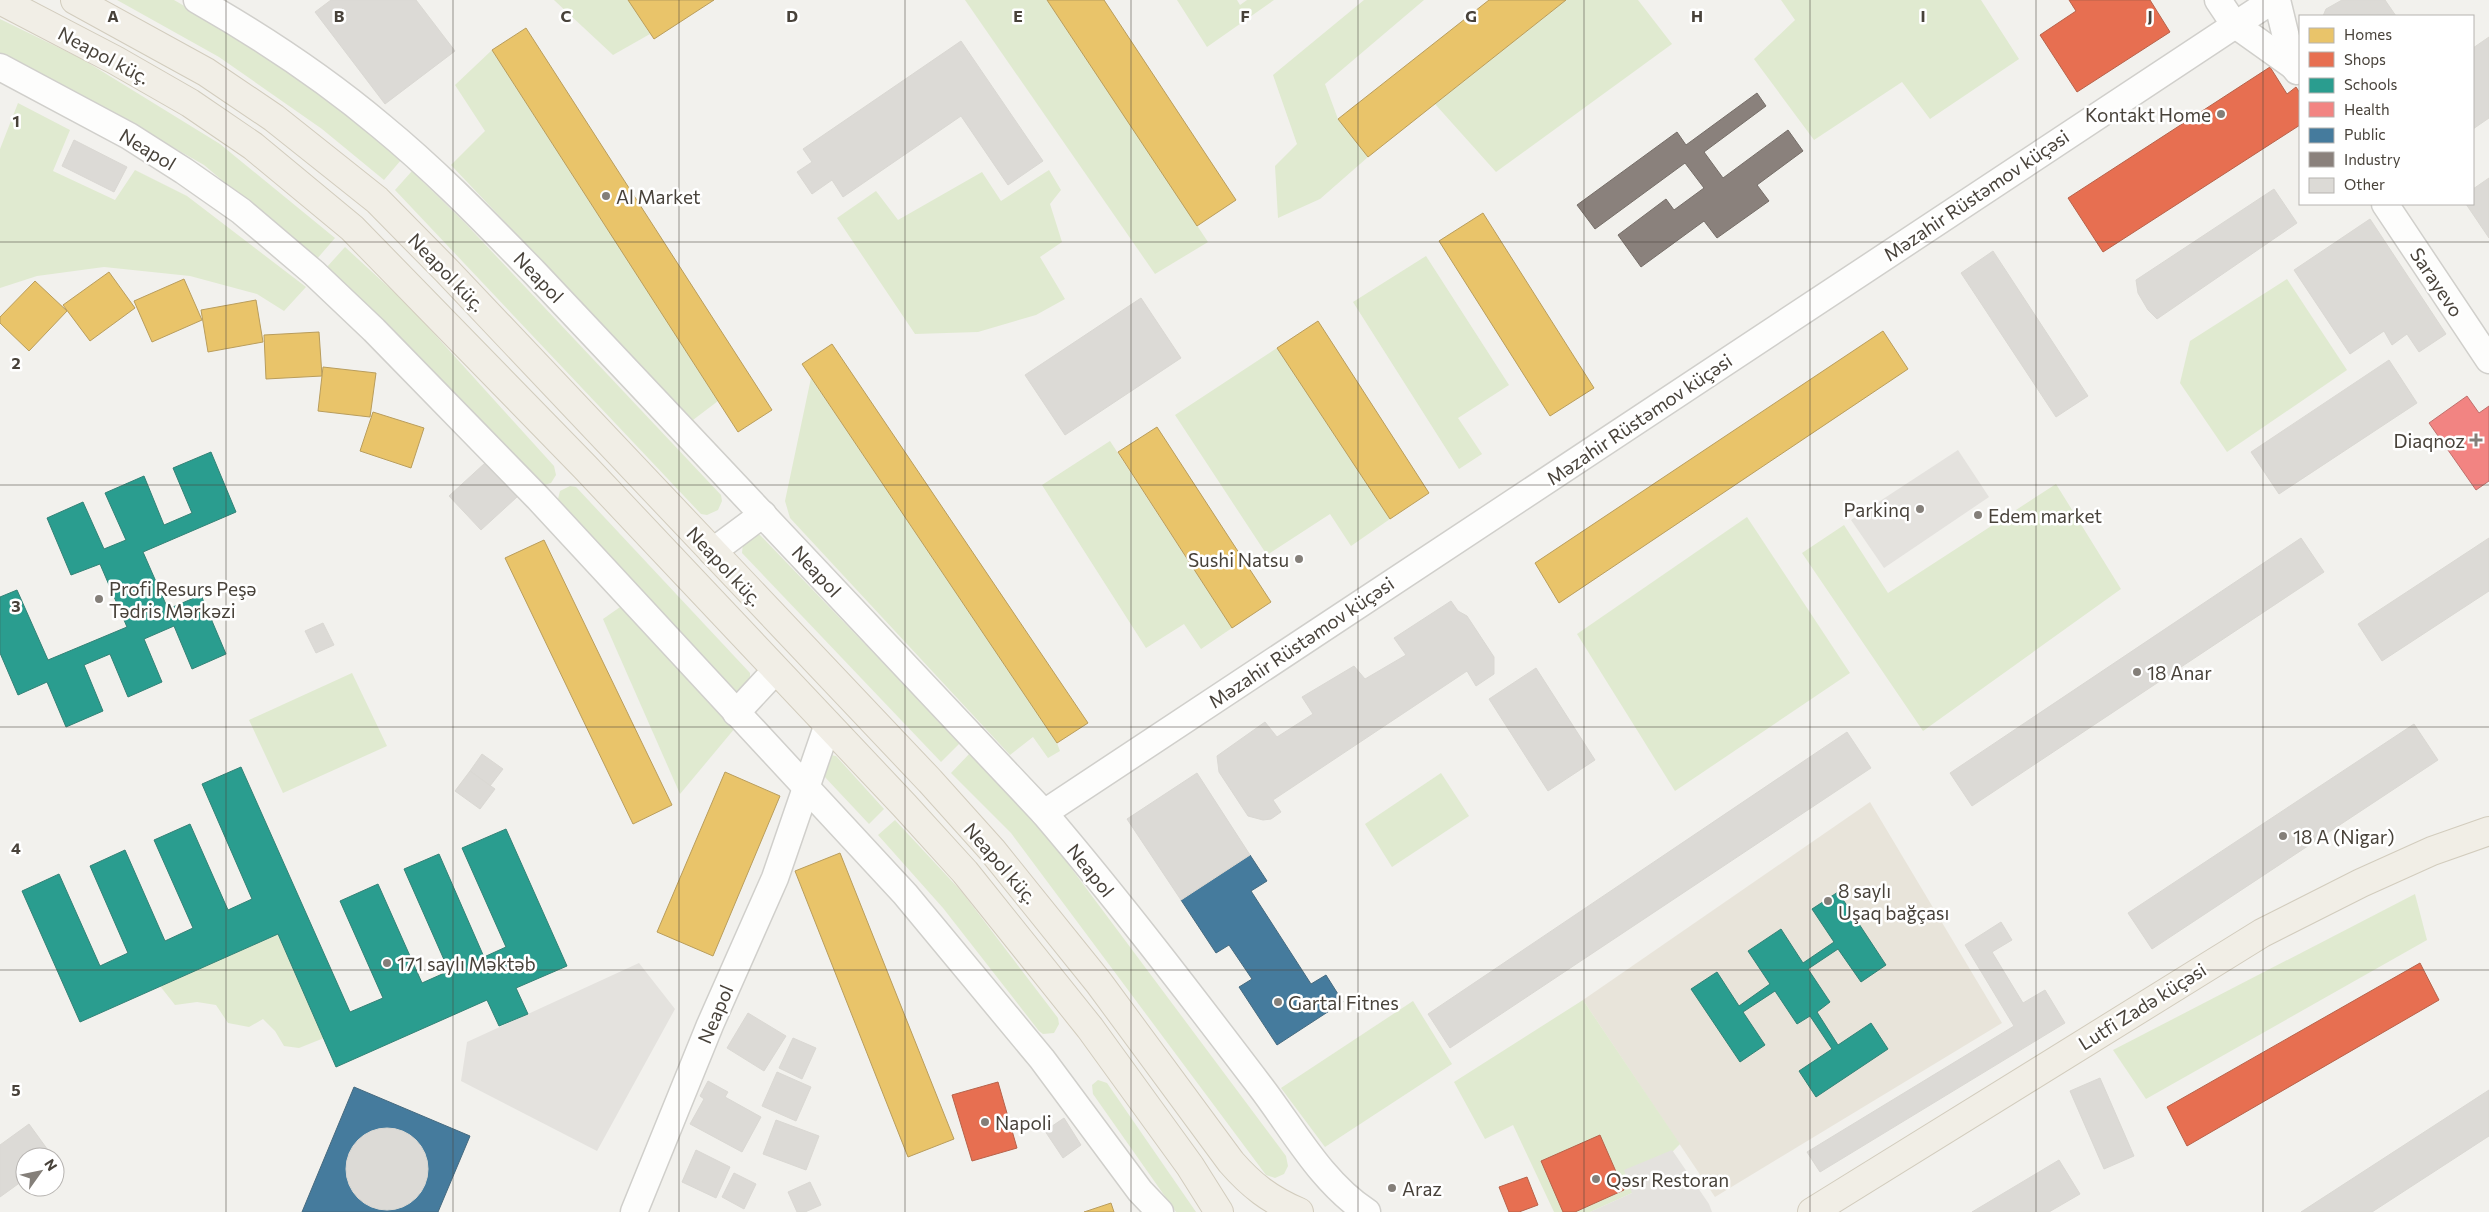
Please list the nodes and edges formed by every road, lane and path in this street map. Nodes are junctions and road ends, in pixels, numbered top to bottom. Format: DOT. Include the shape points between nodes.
graph roads {
  1 [pos="0,0"];
  2 [pos="75,0"];
  3 [pos="197,0"];
  4 [pos="2218,0"];
  5 [pos="2272,0"];
  6 [pos="2277,0"];
  7 [pos="2234,24"];
  8 [pos="0,67"];
  9 [pos="2297,71"];
  10 [pos="2386,205"];
  11 [pos="2489,360"];
  12 [pos="763,514"];
  13 [pos="712,552"];
  14 [pos="776,670"];
  15 [pos="736,713"];
  16 [pos="828,724"];
  17 [pos="805,788"];
  18 [pos="1044,813"];
  19 [pos="2489,831"];
  20 [pos="634,1212"];
  21 [pos="1160,1212"];
  22 [pos="1219,1212"];
  23 [pos="1299,1212"];
  24 [pos="1368,1212"];
  25 [pos="1812,1212"];
  1 -- 14 [label="main road, Neapol küç." via="190,103 254,146 352,228 445,321"];
  2 -- 13 [label="main road, Neapol küç." via="206,72 274,118 377,200"];
  3 -- 12 [label="street, Neapol" via="242,25 352,102 467,203"];
  4 -- 7 [label="street"];
  5 -- 7 [label="street, Məzahir Rüstəmov küçəsi"];
  6 -- 9 [label="street"];
  7 -- 9 [label="street"];
  7 -- 18 [label="street, Məzahir Rüstəmov küçəsi"];
  8 -- 15 [label="street, Neapol" via="128,136 184,171 241,211 314,273 538,498"];
  10 -- 11 [label="street, Sarayevo"];
  12 -- 13 [label="street"];
  12 -- 18 [label="street, Neapol"];
  13 -- 23 [label="main road, Neapol küç." via="992,850 1099,983 1231,1162 1275,1202"];
  14 -- 15 [label="street"];
  14 -- 16 [label="main road, Neapol küç."];
  15 -- 17 [label="street, Neapol"];
  16 -- 17 [label="street, Neapol"];
  16 -- 22 [label="main road, Neapol küç." via="1007,922 1136,1090"];
  17 -- 20 [label="street, Neapol" via="774,878"];
  17 -- 21 [label="street, Neapol" via="905,894 967,967 1042,1059 1140,1191"];
  18 -- 24 [label="street, Neapol" via="1260,1086 1316,1163 1337,1188"];
  19 -- 25 [label="main road, Lutfi Zadə küçəsi" via="2370,878 2262,933"];
}
